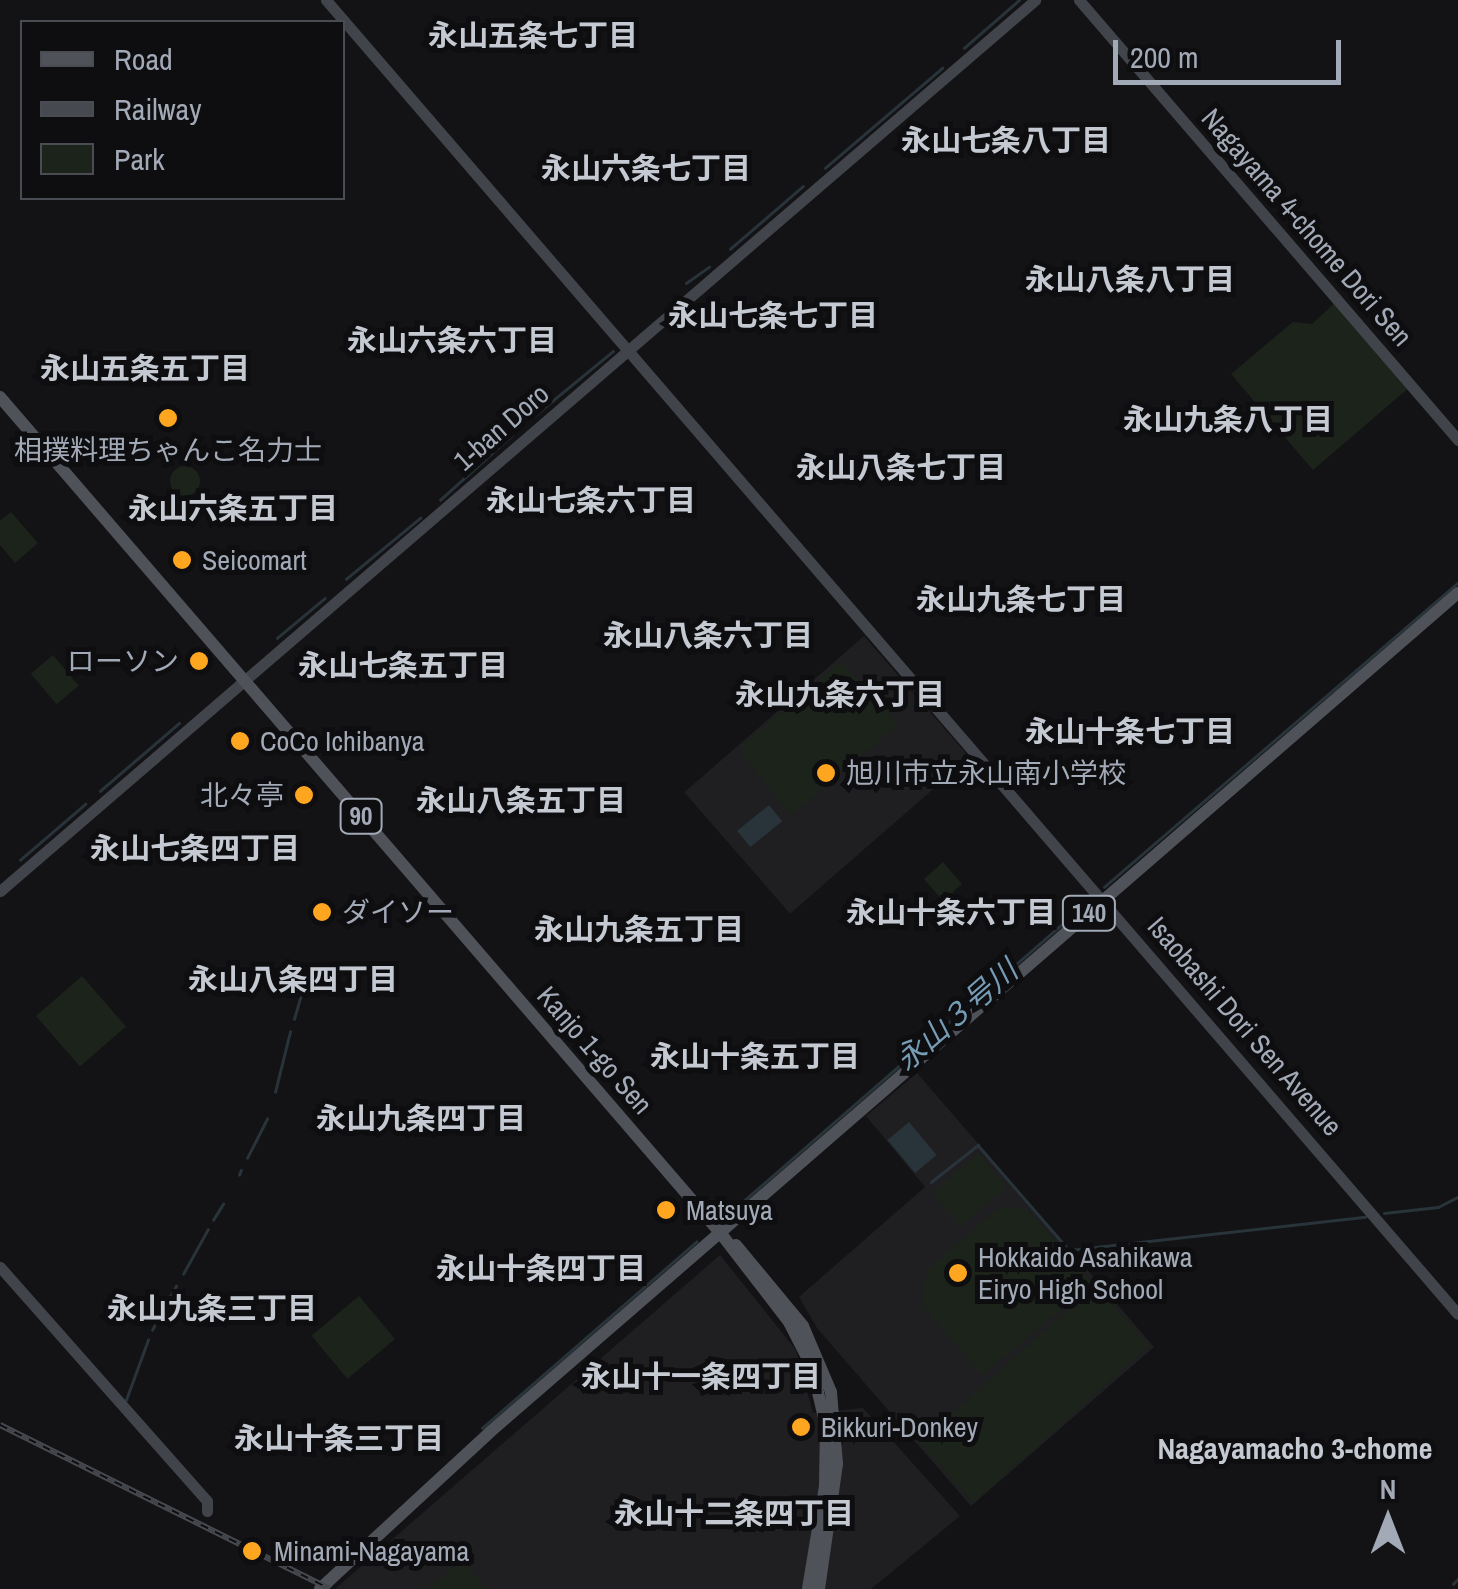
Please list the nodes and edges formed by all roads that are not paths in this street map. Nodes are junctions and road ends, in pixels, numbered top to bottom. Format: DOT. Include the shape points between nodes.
graph roads {
  1 [pos="326,0"];
  2 [pos="1035,0"];
  3 [pos="1078,0"];
  4 [pos="343,20"];
  5 [pos="345,22"];
  6 [pos="628,350"];
  7 [pos="0,397"];
  8 [pos="1458,440"];
  9 [pos="1458,594"];
  10 [pos="245,682"];
  11 [pos="0,891"];
  12 [pos="1103,900"];
  13 [pos="722,1235"];
  14 [pos="0,1267"];
  15 [pos="1458,1314"];
  16 [pos="207,1511"];
  17 [pos="818,1564"];
  18 [pos="320,1589"];
  19 [pos="808,1589"];
  20 [pos="820,1589"];
  1 -- 4 [label="street, Isaobashi Dori Sen Avenue"];
  2 -- 6 [label="street, 1-ban Doro"];
  3 -- 8 [label="street, Nagayama 4-chome Dori Sen"];
  5 -- 6 [label="street, Isaobashi Dori Sen Avenue"];
  6 -- 10 [label="street, 1-ban Doro"];
  6 -- 12 [label="street, Isaobashi Dori Sen Avenue"];
  7 -- 10 [label="main road, Kanjo 1-go Sen / 90"];
  9 -- 12 [label="main road, 140"];
  10 -- 11 [label="street, 1-ban Doro"];
  10 -- 13 [label="main road, Kanjo 1-go Sen / 90"];
  12 -- 13 [label="main road, 140"];
  12 -- 15 [label="street, Isaobashi Dori Sen Avenue"];
  13 -- 17 [label="main road, Kanjo 1-go Sen / 90" via="788,1322 816,1379 827,1464"];
  13 -- 18 [label="main road, 140" via="490,1432"];
  14 -- 16 [label="street" via="207,1501"];
  17 -- 19 [label="main road, 90"];
  17 -- 20 [label="main road, 90"];
}
